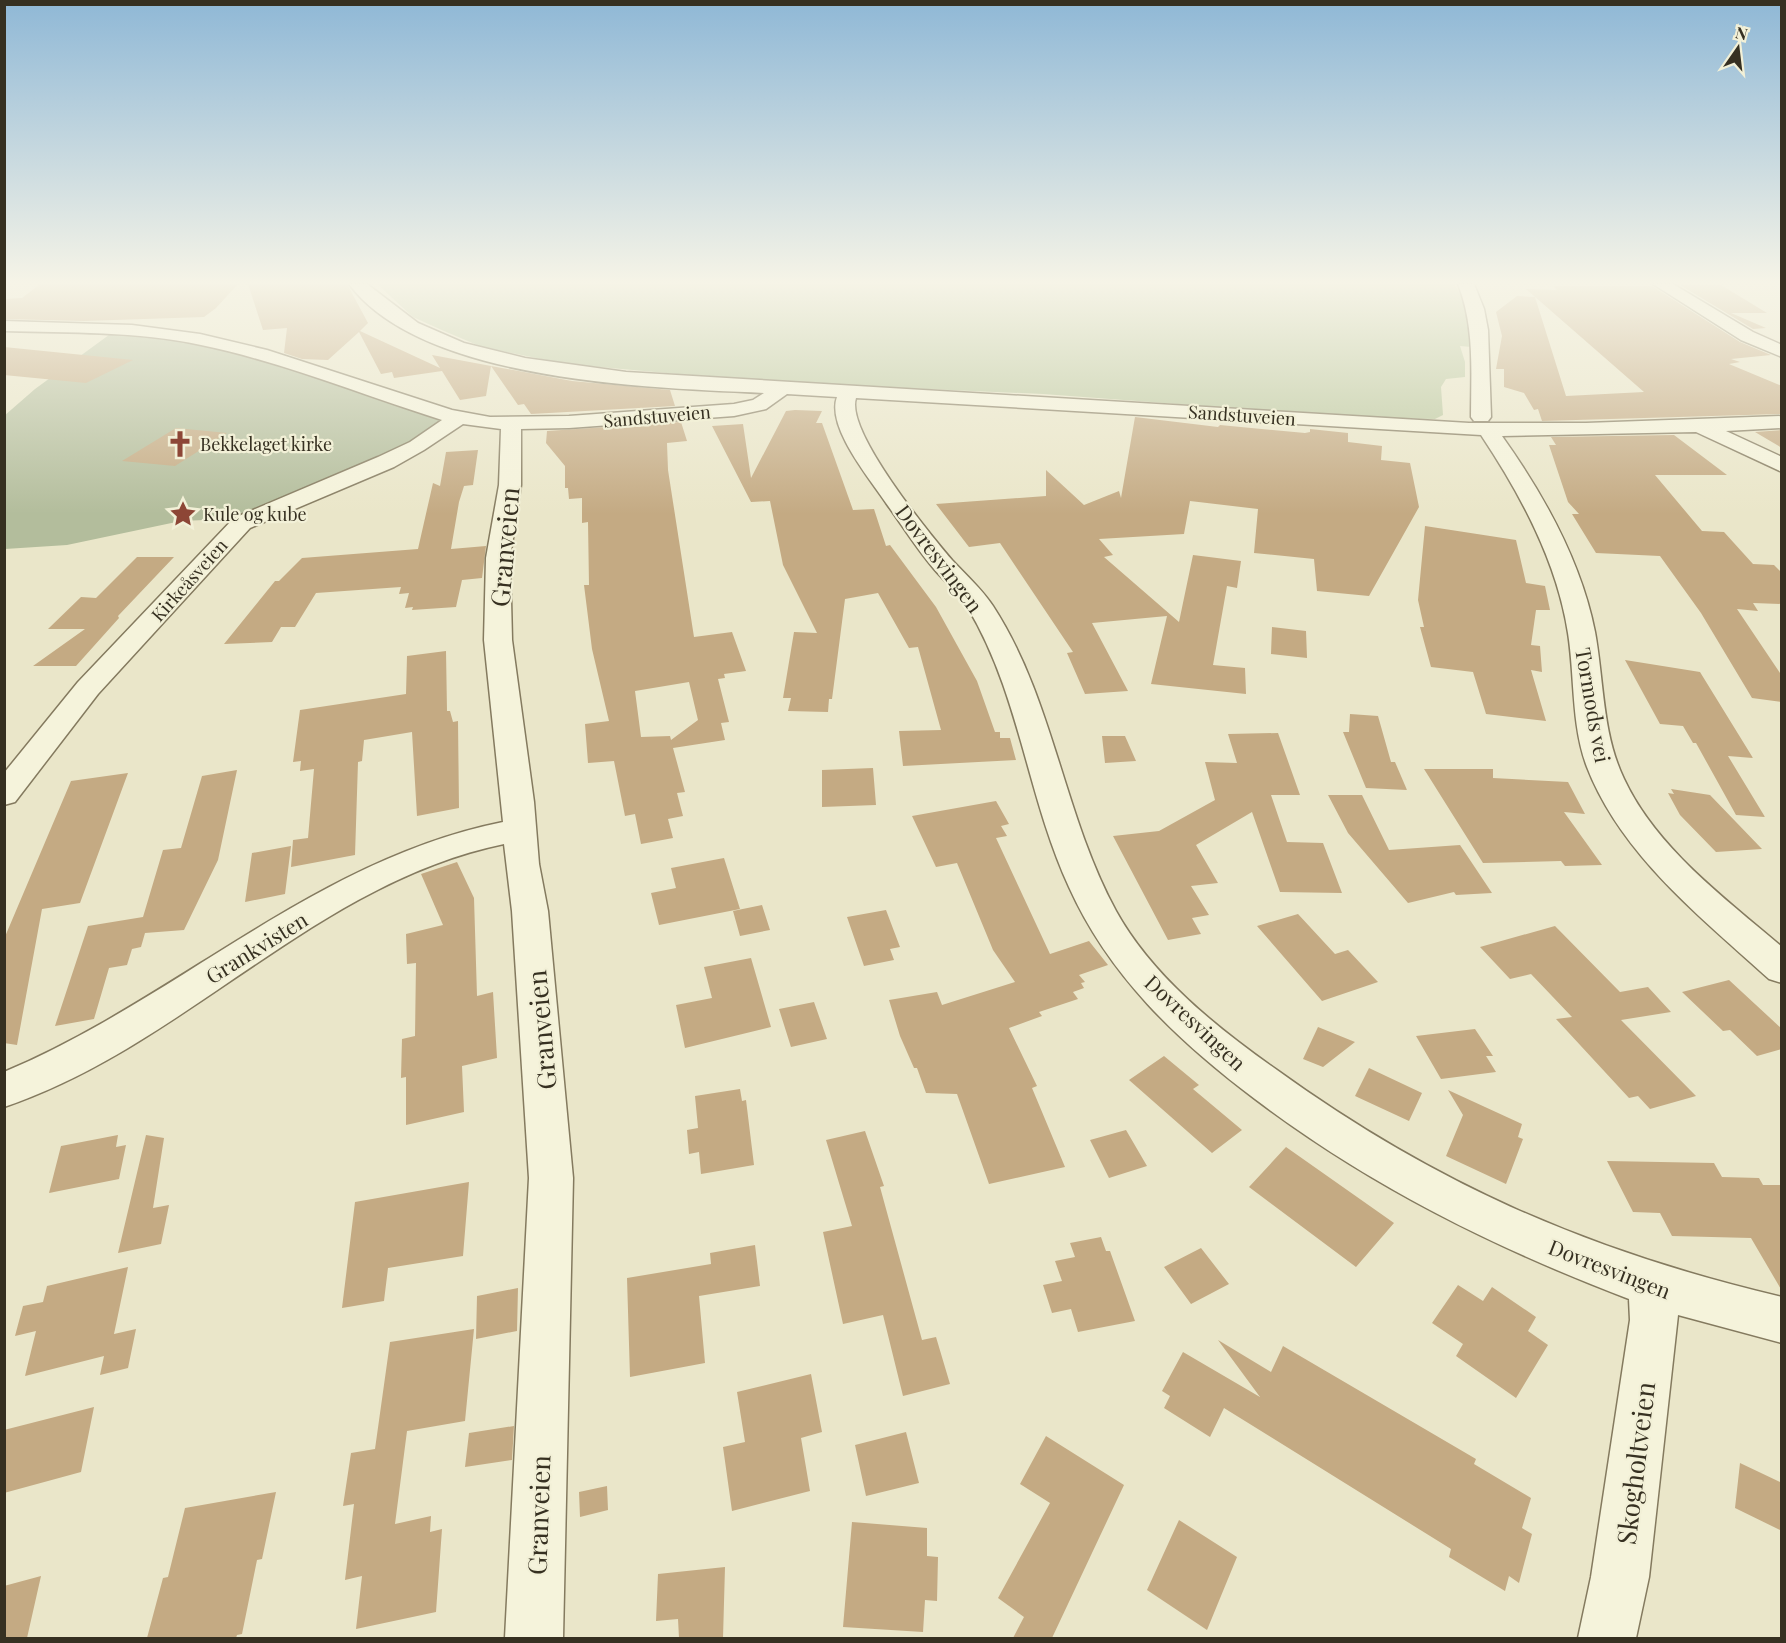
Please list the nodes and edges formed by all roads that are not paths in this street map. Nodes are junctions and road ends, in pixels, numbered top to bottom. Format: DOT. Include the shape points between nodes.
graph roads {
  1 [pos="282,361"];
  2 [pos="518,361"];
  3 [pos="1481,361"];
  4 [pos="781,388"];
  5 [pos="849,391"];
  6 [pos="458,418"];
  7 [pos="1782,422"];
  8 [pos="1485,423"];
  9 [pos="511,424"];
  10 [pos="1700,426"];
  11 [pos="1782,466"];
  12 [pos="5,794"];
  13 [pos="519,830"];
  14 [pos="1782,969"];
  15 [pos="4,1090"];
  16 [pos="1652,1287"];
  17 [pos="1782,1320"];
  18 [pos="534,1638"];
  19 [pos="1607,1638"];
  1 -- 6 [label="street, Sandstuveien"];
  2 -- 4 [label="street" via="605,375"];
  3 -- 8 [label="street"];
  4 -- 5 [label="street, Sandstuveien"];
  4 -- 9 [label="street, Sandstuveien" via="772,399 745,408"];
  5 -- 8 [label="street, Sandstuveien"];
  5 -- 16 [label="street, Dovresvingen" via="844,405 860,451 913,528 975,599 998,638 1026,702 1077,870 1105,923 1150,983 1213,1044 1300,1112 1357,1148 1468,1208"];
  6 -- 9 [label="street, Sandstuveien"];
  6 -- 12 [label="street, Kirkeåsveien" via="386,462 242,523 88,688"];
  7 -- 10 [label="street, Sandstuveien"];
  8 -- 10 [label="street, Sandstuveien"];
  8 -- 14 [label="street, Tormods vei" via="1537,510 1564,572 1580,628 1596,746 1609,782 1632,819 1671,866"];
  9 -- 13 [label="street, Granveien" via="510,485 498,558 498,640"];
  10 -- 11 [label="street"];
  13 -- 15 [label="street, Grankvisten" via="494,833 390,869 263,942 73,1061"];
  13 -- 18 [label="street, Granveien" via="531,911 551,1178"];
  16 -- 17 [label="street, Dovresvingen"];
  16 -- 19 [label="street, Skogholtveien" via="1654,1320 1620,1577"];
}
